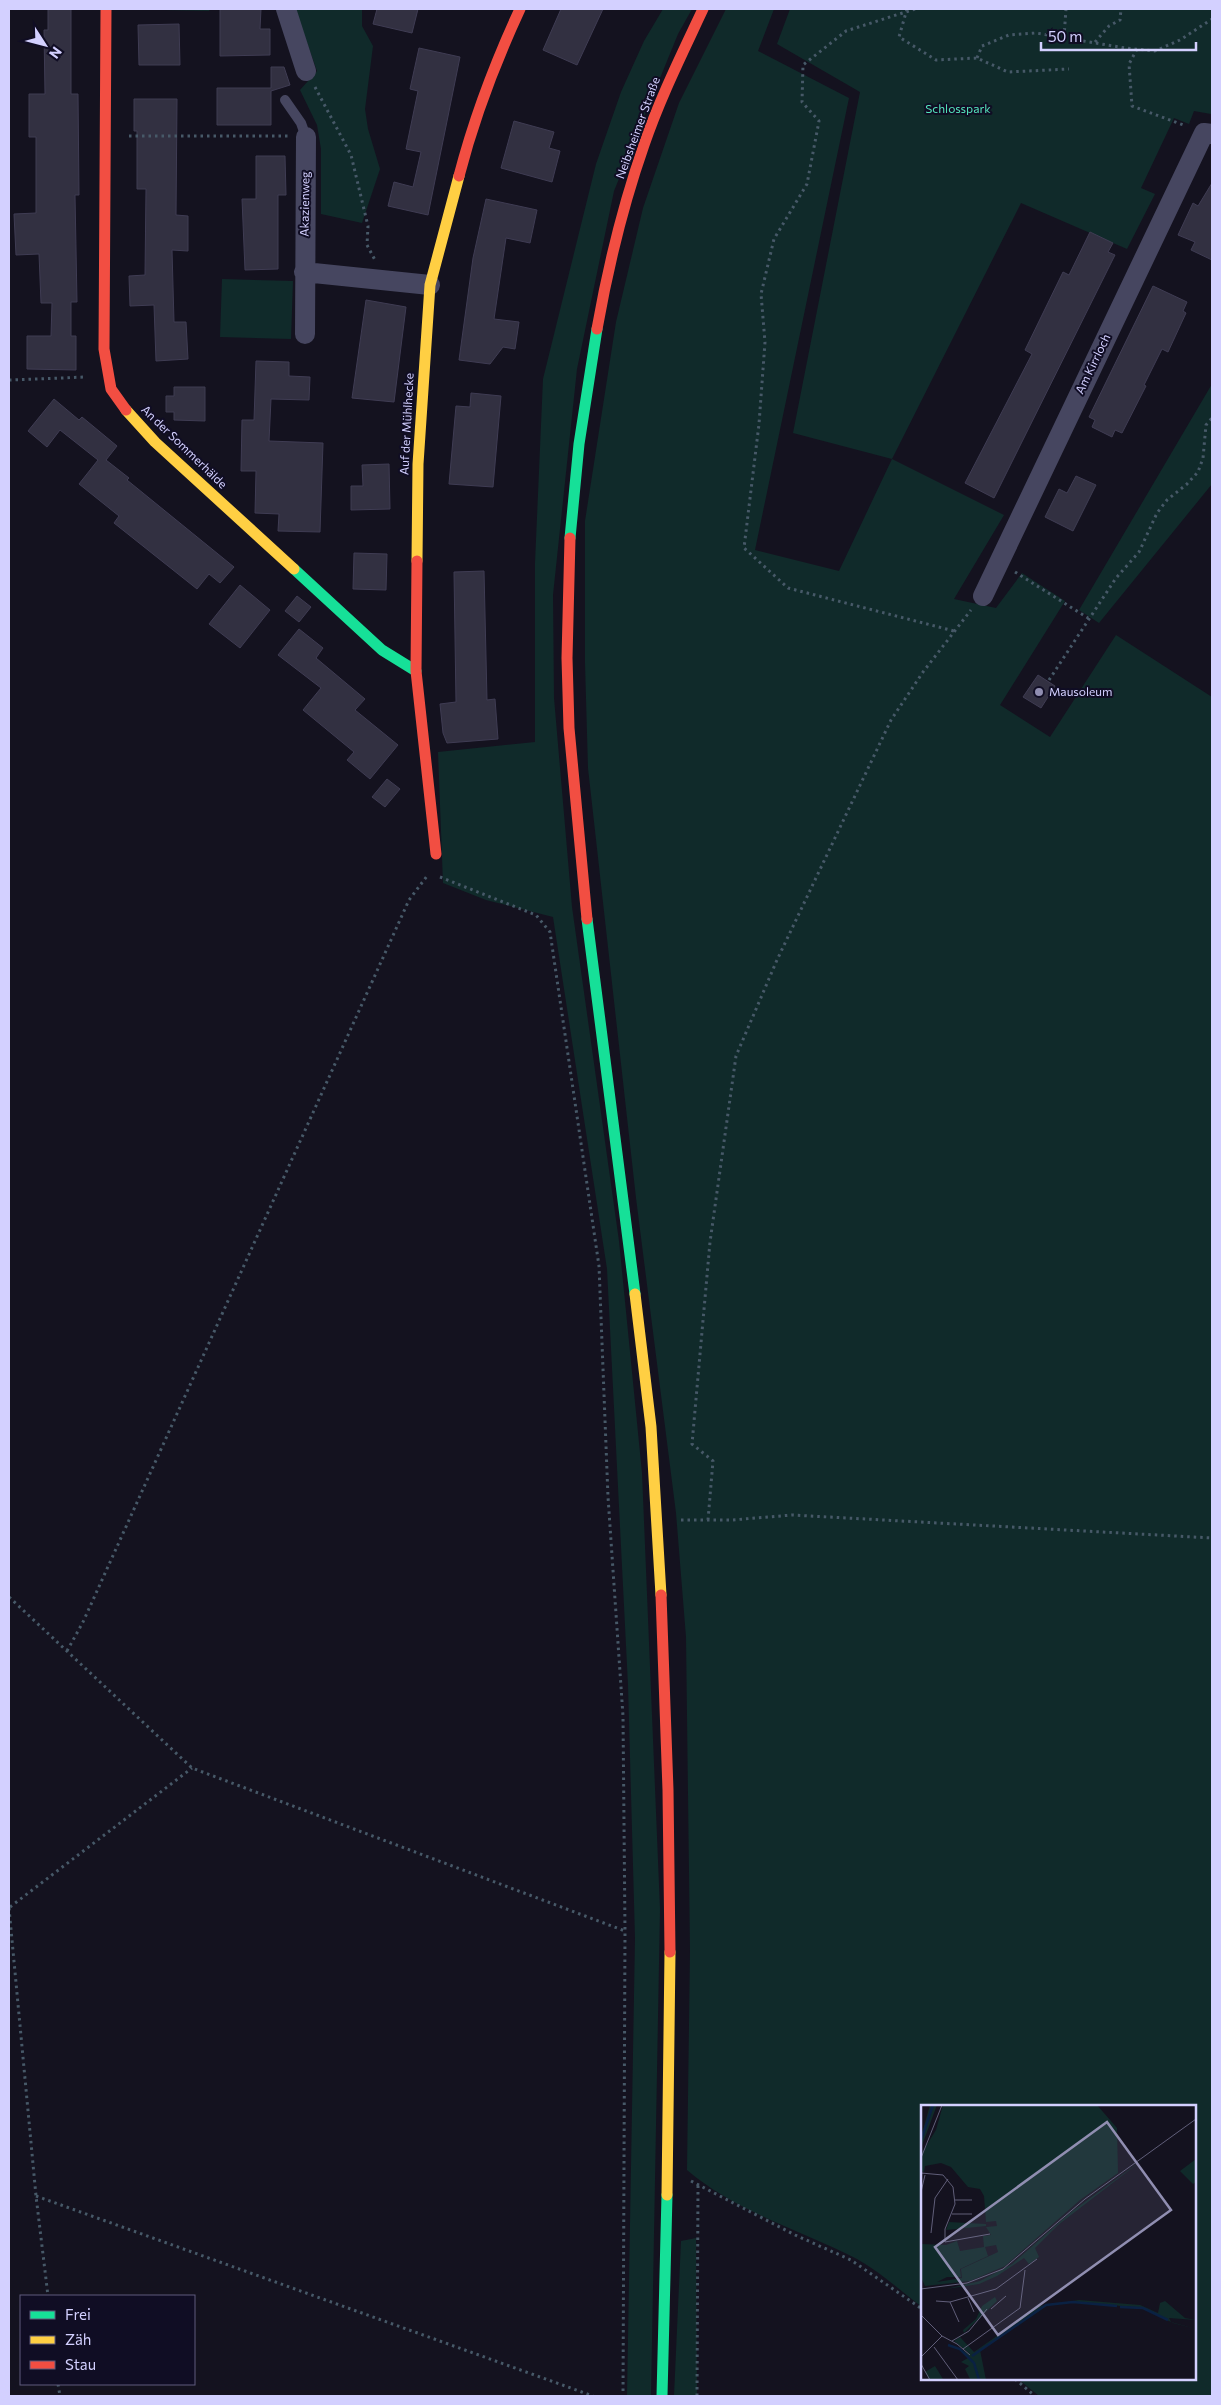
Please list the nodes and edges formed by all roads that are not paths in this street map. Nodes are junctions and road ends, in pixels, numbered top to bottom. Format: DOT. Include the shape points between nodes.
graph roads {
  1 [pos="106,9"];
  2 [pos="286,9"];
  3 [pos="520,9"];
  4 [pos="704,9"];
  5 [pos="306,71"];
  6 [pos="285,100"];
  7 [pos="1208,134"];
  8 [pos="306,137"];
  9 [pos="304,272"];
  10 [pos="430,285"];
  11 [pos="305,334"];
  12 [pos="983,596"];
  13 [pos="416,671"];
  14 [pos="436,854"];
  15 [pos="662,2396"];
  1 -- 13 [label="street, An der Sommerhälde" via="104,349 111,390 156,442 382,650"];
  2 -- 5 [label="street"];
  3 -- 10 [label="street, Auf der Mühlhecke" via="501,50 469,138"];
  4 -- 15 [label="street, Neibsheimer Straße" via="639,159 610,262 574,484 566,593 569,730 586,915 651,1420 658,1521 667,1693 671,1894"];
  6 -- 8 [label="lane" via="301,123"];
  7 -- 12 [label="street, Am Kirrloch"];
  8 -- 9 [label="street, Akazienweg"];
  9 -- 10 [label="street"];
  9 -- 11 [label="street, Akazienweg"];
  10 -- 13 [label="street, Auf der Mühlhecke" via="418,464"];
  13 -- 14 [label="street, Auf der Mühlhecke"];
}
